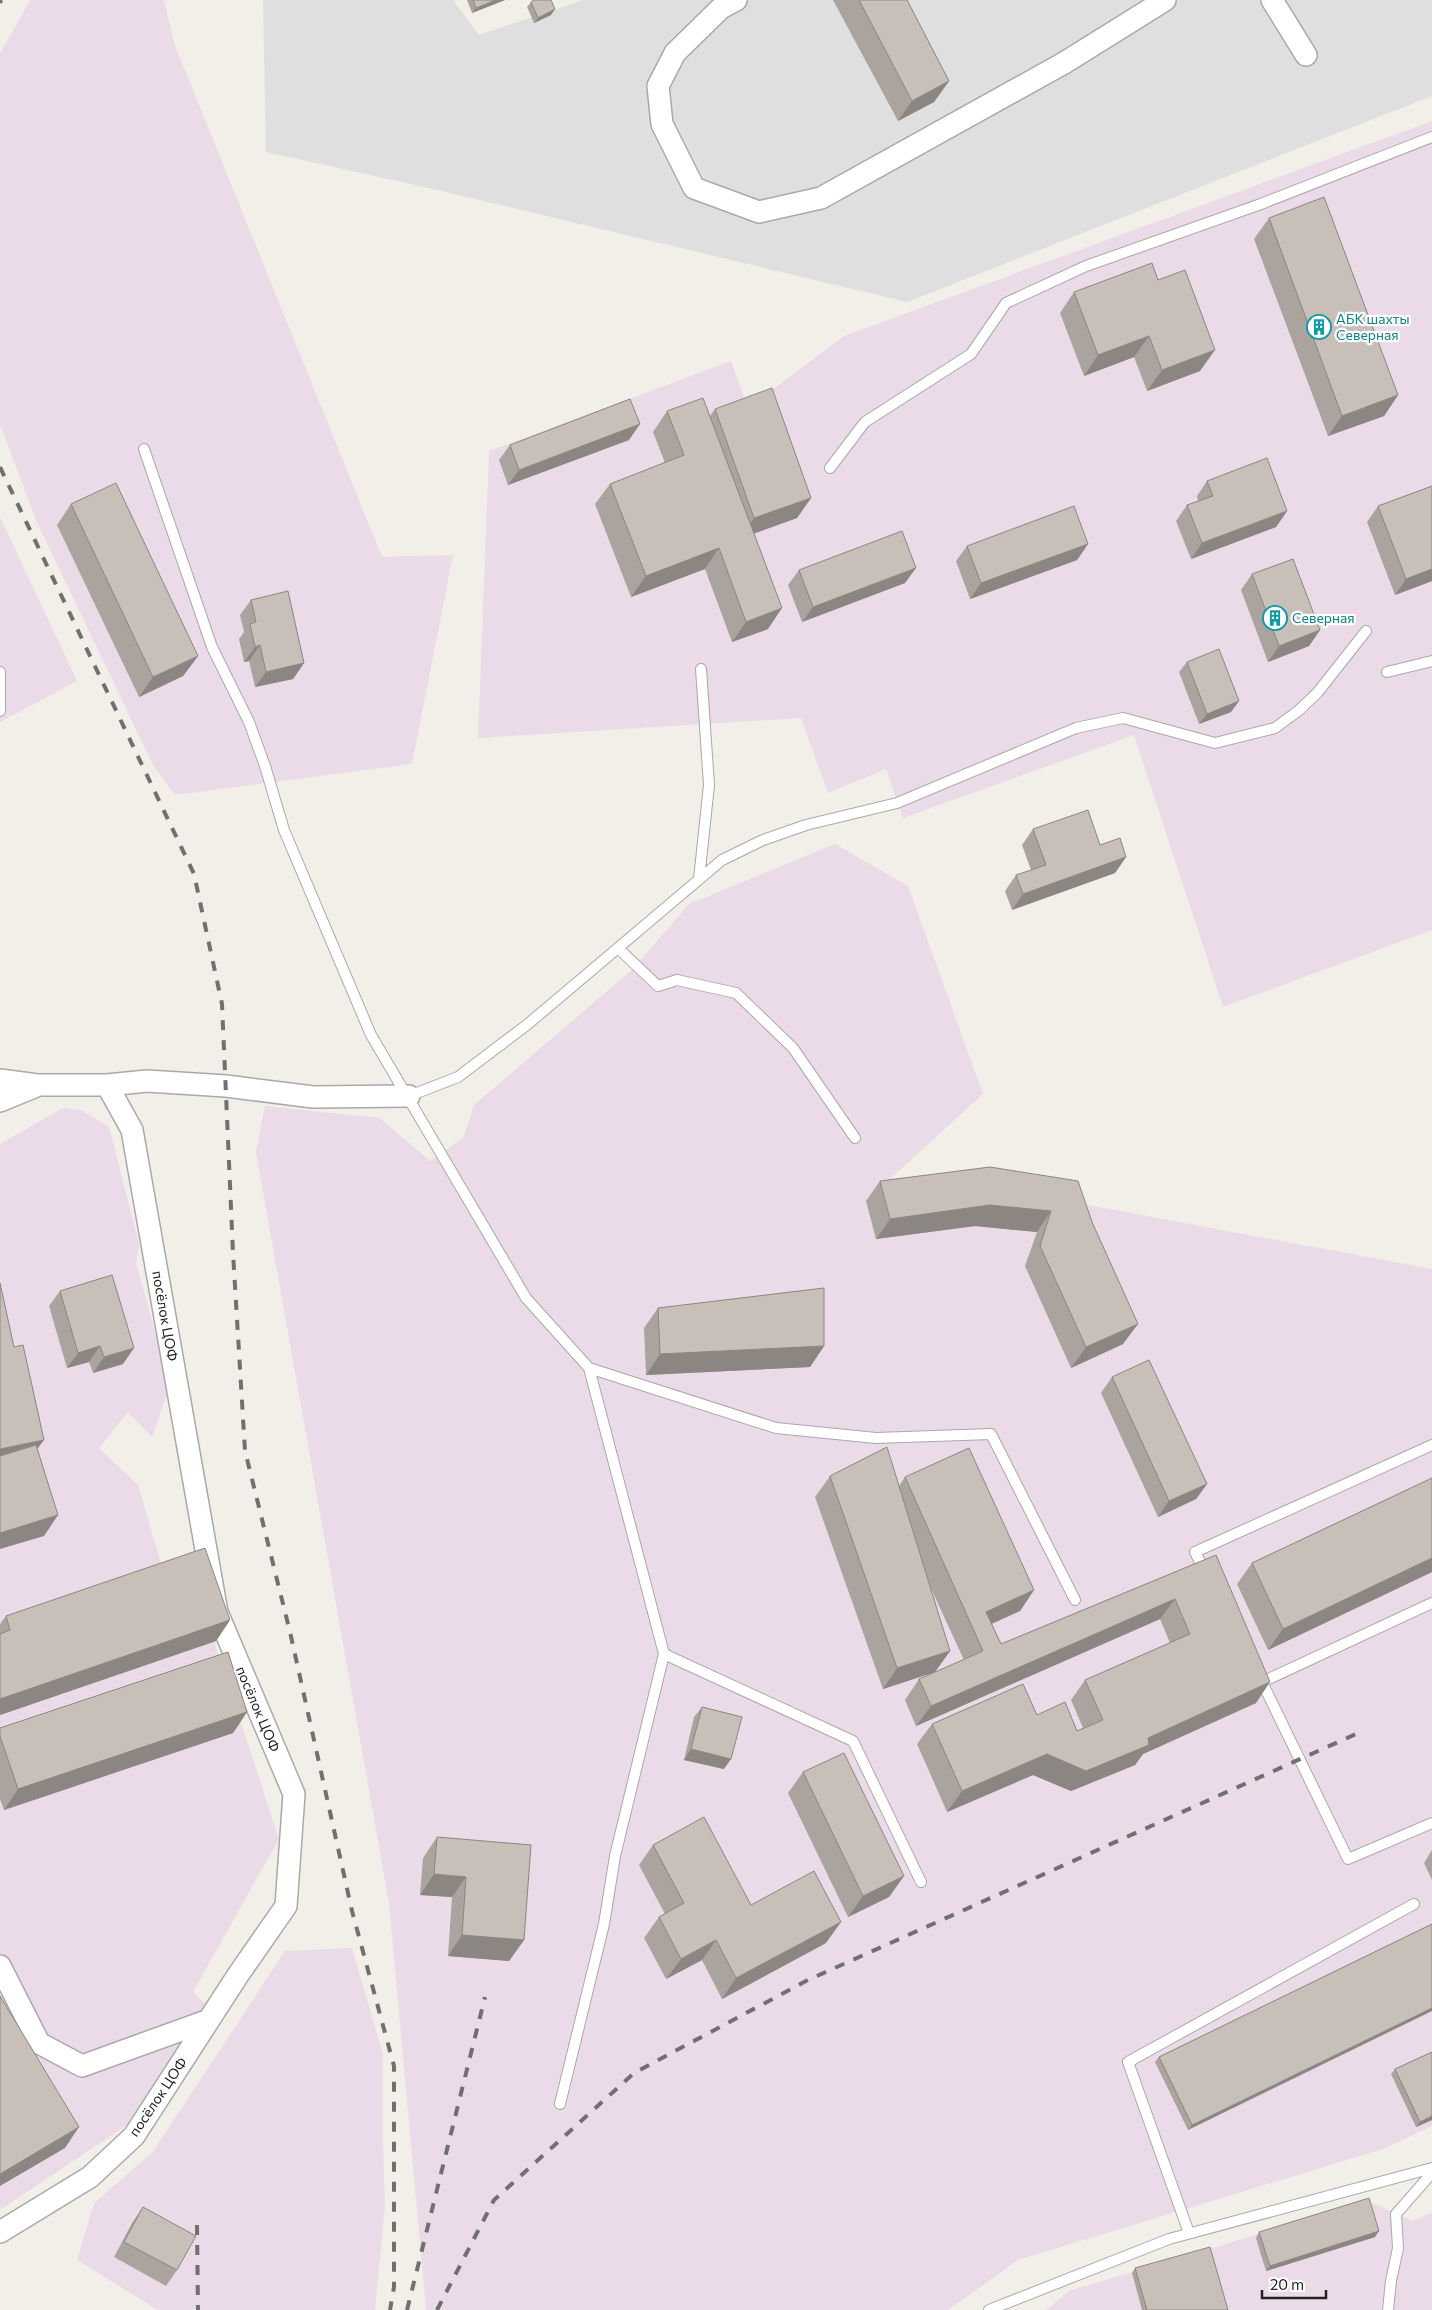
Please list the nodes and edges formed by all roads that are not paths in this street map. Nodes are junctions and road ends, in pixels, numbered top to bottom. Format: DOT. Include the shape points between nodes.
graph roads {
  1 [pos="1164,0"];
  2 [pos="1272,0"];
  3 [pos="724,3"];
  4 [pos="1306,55"];
  5 [pos="1432,137"];
  6 [pos="144,449"];
  7 [pos="830,468"];
  8 [pos="1366,631"];
  9 [pos="1432,661"];
  10 [pos="701,669"];
  11 [pos="0,672"];
  12 [pos="1387,672"];
  13 [pos="0,711"];
  14 [pos="699,879"];
  15 [pos="618,948"];
  16 [pos="0,1080"];
  17 [pos="38,1085"];
  18 [pos="107,1085"];
  19 [pos="409,1096"];
  20 [pos="0,1101"];
  21 [pos="855,1138"];
  22 [pos="589,1368"];
  23 [pos="1432,1445"];
  24 [pos="1208,1578"];
  25 [pos="1074,1600"];
  26 [pos="1432,1603"];
  27 [pos="664,1654"];
  28 [pos="1253,1665"];
  29 [pos="1262,1682"];
  30 [pos="1432,1823"];
  31 [pos="921,1882"];
  32 [pos="1414,1904"];
  33 [pos="0,1966"];
  34 [pos="209,2020"];
  35 [pos="560,2104"];
  36 [pos="1432,2168"];
  37 [pos="1432,2173"];
  38 [pos="0,2232"];
  39 [pos="1189,2233"];
  40 [pos="989,2310"];
  41 [pos="1388,2310"];
  1 -- 3 [label="street" via="1064,63 821,198 759,212 694,188 662,124 658,86 675,53"];
  2 -- 4 [label="street"];
  5 -- 7 [label="lane" via="1261,204 1086,266 1006,303 971,354 865,422"];
  6 -- 19 [label="lane" via="212,648 250,722 284,830 320,918 371,1035"];
  8 -- 14 [label="lane" via="1318,692 1275,728 1214,743 1123,718 1076,728 897,803 806,825 763,840 722,860"];
  9 -- 12 [label="lane"];
  10 -- 14 [label="lane" via="709,785"];
  11 -- 13 [label="lane"];
  14 -- 15 [label="lane"];
  15 -- 19 [label="lane" via="528,1024 458,1077"];
  15 -- 21 [label="lane" via="658,986 678,980 736,993 793,1048"];
  16 -- 17 [label="street"];
  17 -- 18 [label="street"];
  17 -- 20 [label="street"];
  18 -- 19 [label="street" via="147,1081 226,1086 313,1097"];
  18 -- 34 [label="street, посёлок ЦОФ" via="132,1130 218,1612 294,1794 286,1906"];
  19 -- 22 [label="lane" via="526,1298"];
  22 -- 25 [label="lane" via="776,1428 876,1438 991,1434"];
  22 -- 27 [label="lane"];
  23 -- 24 [label="lane" via="1195,1552"];
  26 -- 29 [label="lane"];
  27 -- 31 [label="lane" via="853,1741"];
  27 -- 35 [label="lane"];
  28 -- 29 [label="lane"];
  29 -- 30 [label="lane" via="1348,1859"];
  32 -- 39 [label="lane" via="1128,2062"];
  33 -- 34 [label="street" via="39,2043 82,2066"];
  34 -- 38 [label="street, посёлок ЦОФ" via="134,2136 90,2177"];
  36 -- 39 [label="lane"];
  37 -- 41 [label="lane" via="1396,2214 1398,2248"];
  39 -- 40 [label="lane"];
}
